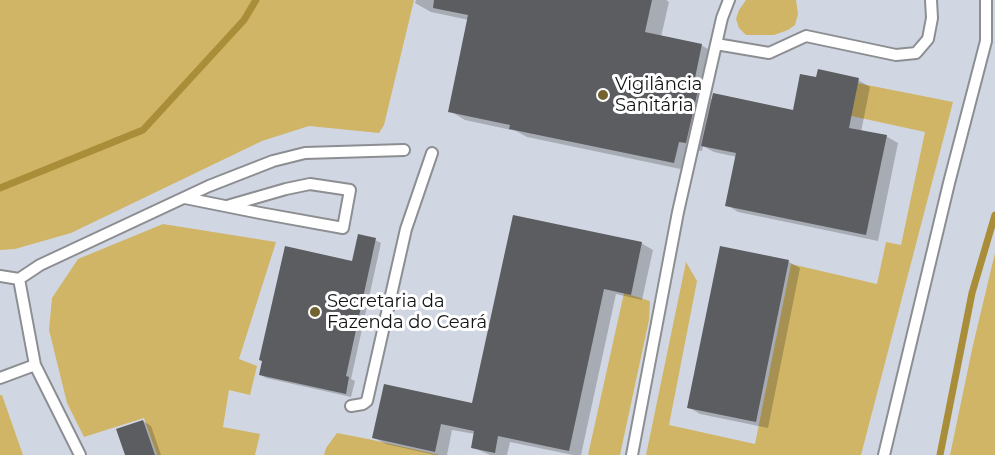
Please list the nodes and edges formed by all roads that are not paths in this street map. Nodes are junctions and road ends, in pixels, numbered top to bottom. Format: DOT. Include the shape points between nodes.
graph roads {
  1 [pos="729,0"];
  2 [pos="931,0"];
  3 [pos="986,0"];
  4 [pos="716,44"];
  5 [pos="404,150"];
  6 [pos="432,153"];
  7 [pos="184,198"];
  8 [pos="226,206"];
  9 [pos="0,276"];
  10 [pos="19,279"];
  11 [pos="35,365"];
  12 [pos="0,378"];
  13 [pos="351,406"];
  14 [pos="80,455"];
  15 [pos="632,455"];
  16 [pos="884,455"];
  1 -- 4 [label="lane"];
  2 -- 4 [label="lane" via="928,39 916,52 896,56 806,36 769,52"];
  3 -- 16 [label="lane" via="986,41"];
  4 -- 15 [label="lane" via="678,212"];
  5 -- 7 [label="lane" via="305,153 273,161"];
  6 -- 13 [label="lane" via="406,229 367,401"];
  7 -- 8 [label="lane"];
  7 -- 10 [label="lane" via="40,265"];
  8 -- 8 [label="lane" via="343,228 350,190 310,184"];
  9 -- 10 [label="lane"];
  10 -- 11 [label="lane"];
  11 -- 12 [label="lane"];
  11 -- 14 [label="lane"];
}
